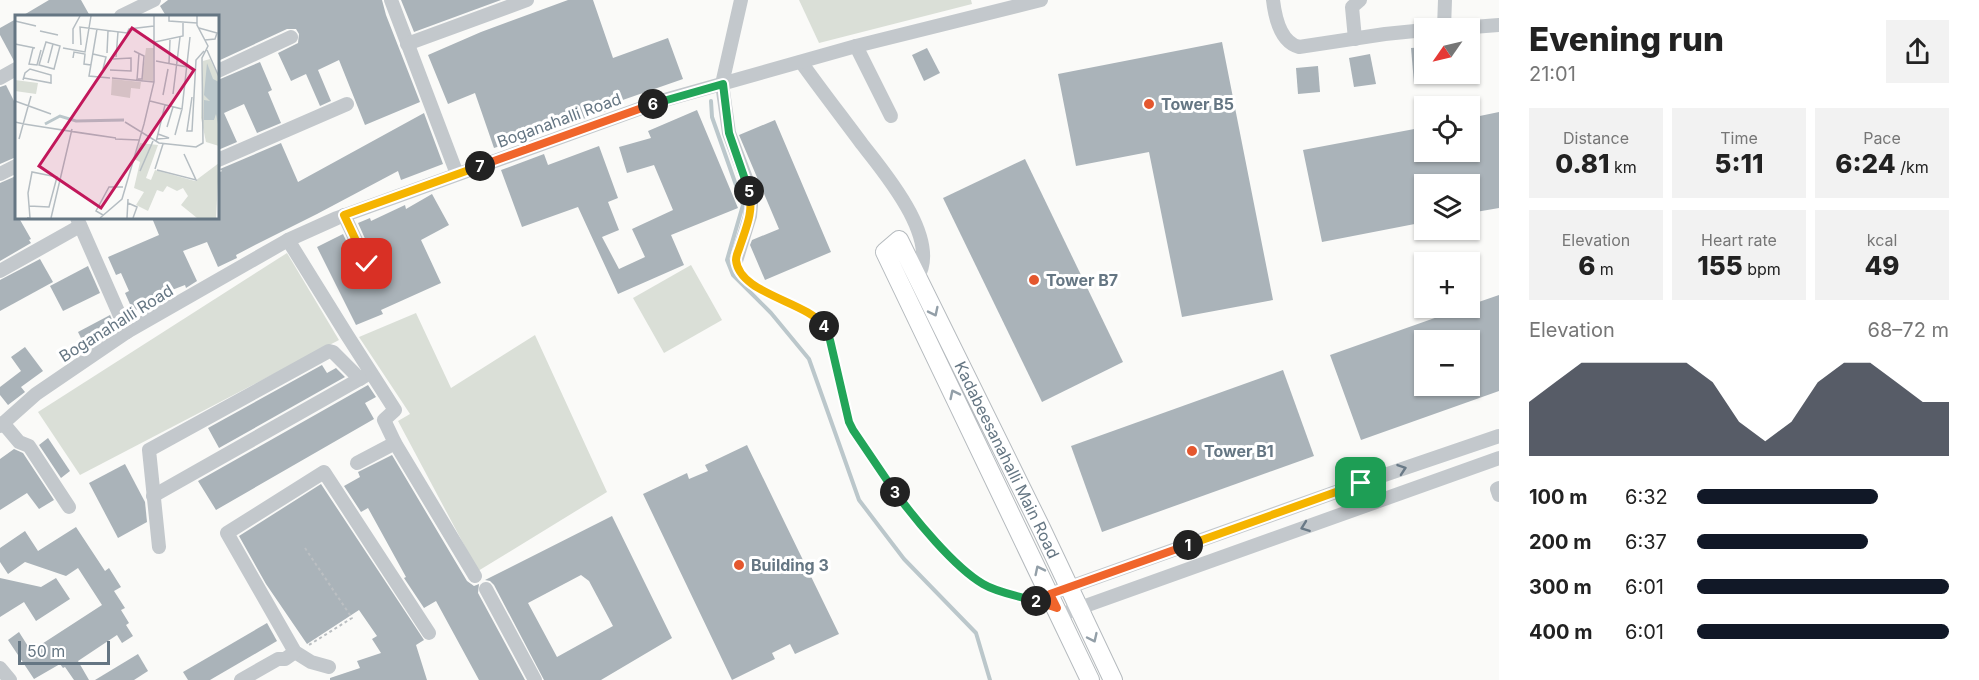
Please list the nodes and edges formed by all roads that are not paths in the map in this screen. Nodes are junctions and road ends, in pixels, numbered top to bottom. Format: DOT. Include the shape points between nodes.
graph roads {
  1 [pos="154,0"];
  2 [pos="391,0"];
  3 [pos="527,0"];
  4 [pos="741,0"];
  5 [pos="1041,0"];
  6 [pos="1273,0"];
  7 [pos="1360,0"];
  8 [pos="1444,0"];
  9 [pos="123,15"];
  10 [pos="1444,18"];
  11 [pos="1499,25"];
  12 [pos="1480,26"];
  13 [pos="1414,31"];
  14 [pos="291,37"];
  15 [pos="1355,39"];
  16 [pos="407,44"];
  17 [pos="855,46"];
  18 [pos="801,62"];
  19 [pos="219,71"];
  20 [pos="723,84"];
  21 [pos="347,104"];
  22 [pos="891,116"];
  23 [pos="219,160"];
  24 [pos="15,166"];
  25 [pos="0,174"];
  26 [pos="457,174"];
  27 [pos="344,215"];
  28 [pos="78,222"];
  29 [pos="288,240"];
  30 [pos="736,261"];
  31 [pos="367,264"];
  32 [pos="0,271"];
  33 [pos="917,278"];
  34 [pos="127,332"];
  35 [pos="372,372"];
  36 [pos="360,379"];
  37 [pos="2,424"];
  38 [pos="1499,436"];
  39 [pos="395,443"];
  40 [pos="1499,458"];
  41 [pos="357,464"];
  42 [pos="1361,483"];
  43 [pos="1499,488"];
  44 [pos="1499,495"];
  45 [pos="153,496"];
  46 [pos="1368,505"];
  47 [pos="69,507"];
  48 [pos="159,547"];
  49 [pos="475,576"];
  50 [pos="1070,588"];
  51 [pos="486,589"];
  52 [pos="1056,605"];
  53 [pos="1078,607"];
  54 [pos="429,633"];
  55 [pos="293,649"];
  56 [pos="329,667"];
  57 [pos="0,668"];
  58 [pos="10,680"];
  59 [pos="242,680"];
  60 [pos="535,680"];
  61 [pos="1090,680"];
  62 [pos="1113,680"];
  1 -- 9 [label="street"];
  2 -- 16 [label="street"];
  3 -- 16 [label="street"];
  4 -- 20 [label="street"];
  5 -- 17 [label="street, Boganahalli Road"];
  6 -- 15 [label="street" via="1284,38 1293,45"];
  7 -- 15 [label="street" via="1352,7"];
  8 -- 10 [label="street"];
  11 -- 12 [label="street"];
  13 -- 15 [label="street"];
  14 -- 19 [label="street"];
  16 -- 26 [label="street"];
  17 -- 18 [label="street, Boganahalli Road"];
  17 -- 22 [label="street"];
  18 -- 20 [label="street, Boganahalli Road"];
  18 -- 33 [label="street" via="904,200 924,262"];
  20 -- 26 [label="street, Boganahalli Road" via="661,101"];
  20 -- 30 [label="street" via="729,133 750,194 750,216"];
  21 -- 23 [label="street"];
  24 -- 25 [label="street"];
  26 -- 27 [label="street, Boganahalli Road"];
  27 -- 29 [label="street, Boganahalli Road"];
  27 -- 31 [label="street"];
  28 -- 32 [label="street"];
  28 -- 34 [label="street"];
  29 -- 34 [label="street, Boganahalli Road"];
  29 -- 35 [label="street"];
  33 -- 50 [label="main road, Kadabeesanahalli Main Road, one-way"];
  52 -- 33 [label="main road, Kadabeesanahalli Main Road, one-way" via="892,246"];
  34 -- 37 [label="street, Boganahalli Road" via="36,394"];
  35 -- 36 [label="street"];
  35 -- 39 [label="street" via="395,410 384,420"];
  36 -- 45 [label="street"];
  36 -- 45 [label="street" via="329,351 149,450"];
  37 -- 47 [label="street" via="19,442 29,446"];
  42 -- 38 [label="street, one-way"];
  39 -- 41 [label="street"];
  39 -- 49 [label="street"];
  40 -- 46 [label="street"];
  42 -- 46 [label="street"];
  42 -- 50 [label="street"];
  43 -- 44 [label="street"];
  45 -- 48 [label="street"];
  46 -- 53 [label="street, one-way"];
  50 -- 52 [label="street"];
  50 -- 53 [label="main road, Kadabeesanahalli Main Road"];
  51 -- 60 [label="street"];
  52 -- 53 [label="street"];
  52 -- 61 [label="main road, Kadabeesanahalli Main Road"];
  53 -- 62 [label="main road, Kadabeesanahalli Main Road, one-way"];
  54 -- 55 [label="street" via="324,472 227,533"];
  55 -- 56 [label="street" via="311,662"];
  55 -- 59 [label="street" via="285,659 278,659"];
  57 -- 58 [label="street"];
}
